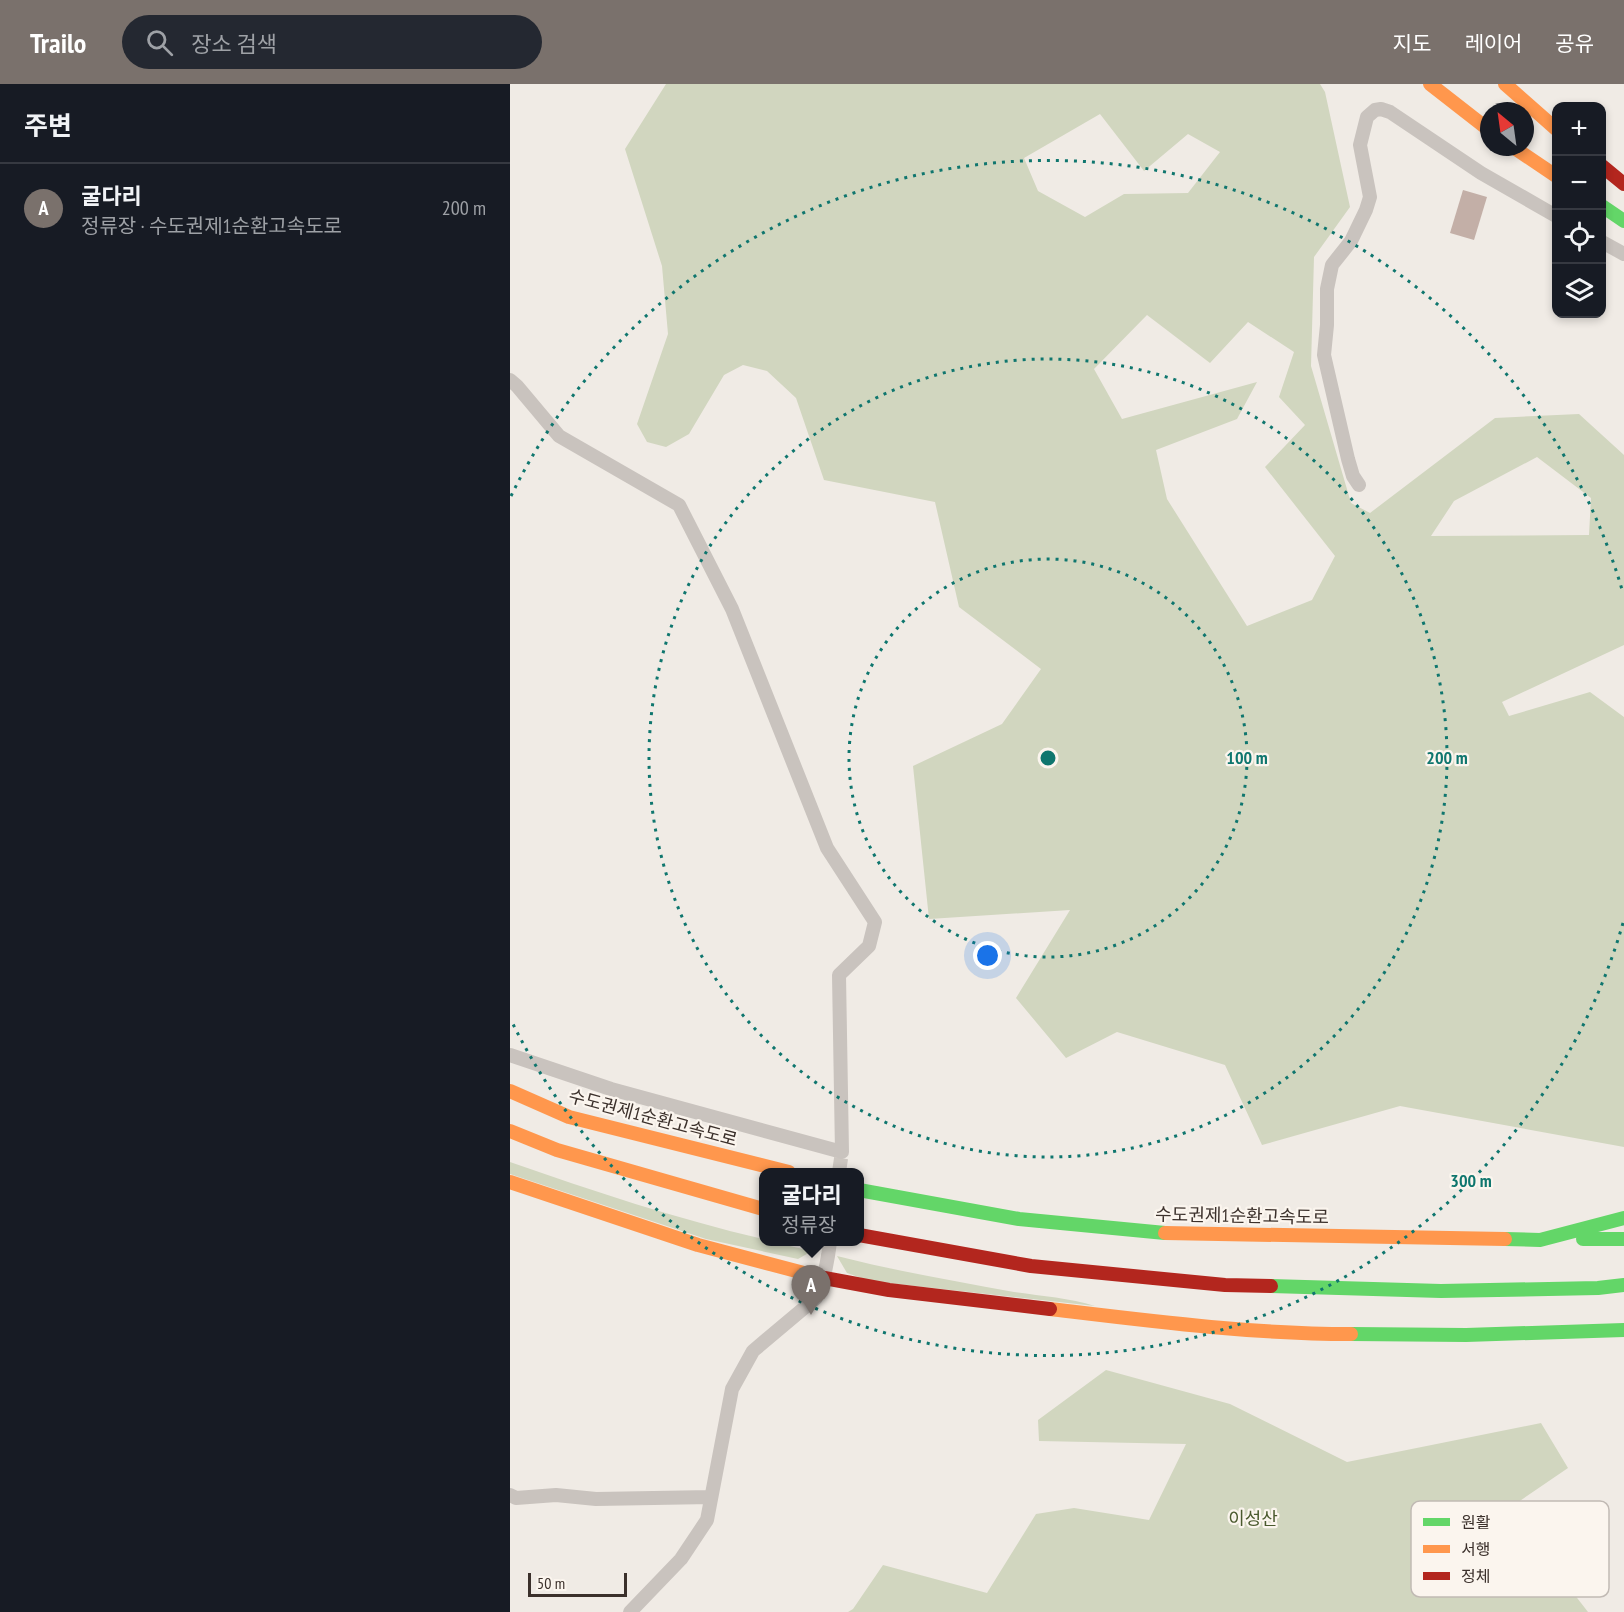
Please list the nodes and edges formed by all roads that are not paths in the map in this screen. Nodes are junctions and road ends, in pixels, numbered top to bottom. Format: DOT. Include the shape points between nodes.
graph roads {
  1 [pos="1430,84"];
  2 [pos="1505,84"];
  3 [pos="1480,123"];
  4 [pos="1552,125"];
  5 [pos="1527,156"];
  6 [pos="1606,169"];
  7 [pos="1552,173"];
  8 [pos="1624,184"];
  9 [pos="1606,209"];
  10 [pos="1552,213"];
  11 [pos="1624,221"];
  12 [pos="1606,244"];
  13 [pos="1624,254"];
  14 [pos="510,380"];
  15 [pos="1359,485"];
  16 [pos="510,1055"];
  17 [pos="510,1091"];
  18 [pos="510,1131"];
  19 [pos="769,1168"];
  20 [pos="510,1182"];
  21 [pos="864,1191"];
  22 [pos="759,1208"];
  23 [pos="1624,1218"];
  24 [pos="864,1235"];
  25 [pos="1624,1239"];
  26 [pos="1540,1240"];
  27 [pos="828,1256"];
  28 [pos="824,1277"];
  29 [pos="1624,1285"];
  30 [pos="1624,1330"];
  31 [pos="510,1495"];
  32 [pos="711,1497"];
  33 [pos="630,1612"];
  1 -- 3 [label="main road"];
  2 -- 4 [label="main road"];
  5 -- 7 [label="main road"];
  6 -- 8 [label="main road"];
  9 -- 11 [label="main road"];
  10 -- 15 [label="street" via="1481,173 1390,112 1381,109 1367,117 1360,145 1370,197 1351,241 1332,265 1324,355 1348,459"];
  12 -- 13 [label="street"];
  14 -- 16 [label="street" via="559,436 680,505 732,609 828,848 875,922 869,946 839,975 842,1152 611,1089"];
  17 -- 19 [label="main road, 수도권제1순환고속도로" via="569,1117"];
  18 -- 22 [label="main road" via="557,1150"];
  20 -- 28 [label="main road" via="700,1245"];
  21 -- 26 [label="main road, 수도권제1순환고속도로" via="1019,1219 1156,1233"];
  23 -- 26 [label="main road, 수도권제1순환고속도로"];
  24 -- 29 [label="main road" via="1031,1266 1225,1285 1441,1291"];
  25 -- 26 [label="main road"];
  27 -- 28 [label="street"];
  28 -- 30 [label="main road" via="909,1293 1289,1333 1466,1335"];
  28 -- 32 [label="street" via="816,1298 753,1351 732,1389"];
  31 -- 32 [label="street"];
  32 -- 33 [label="street" via="706,1520 696,1538"];
}
